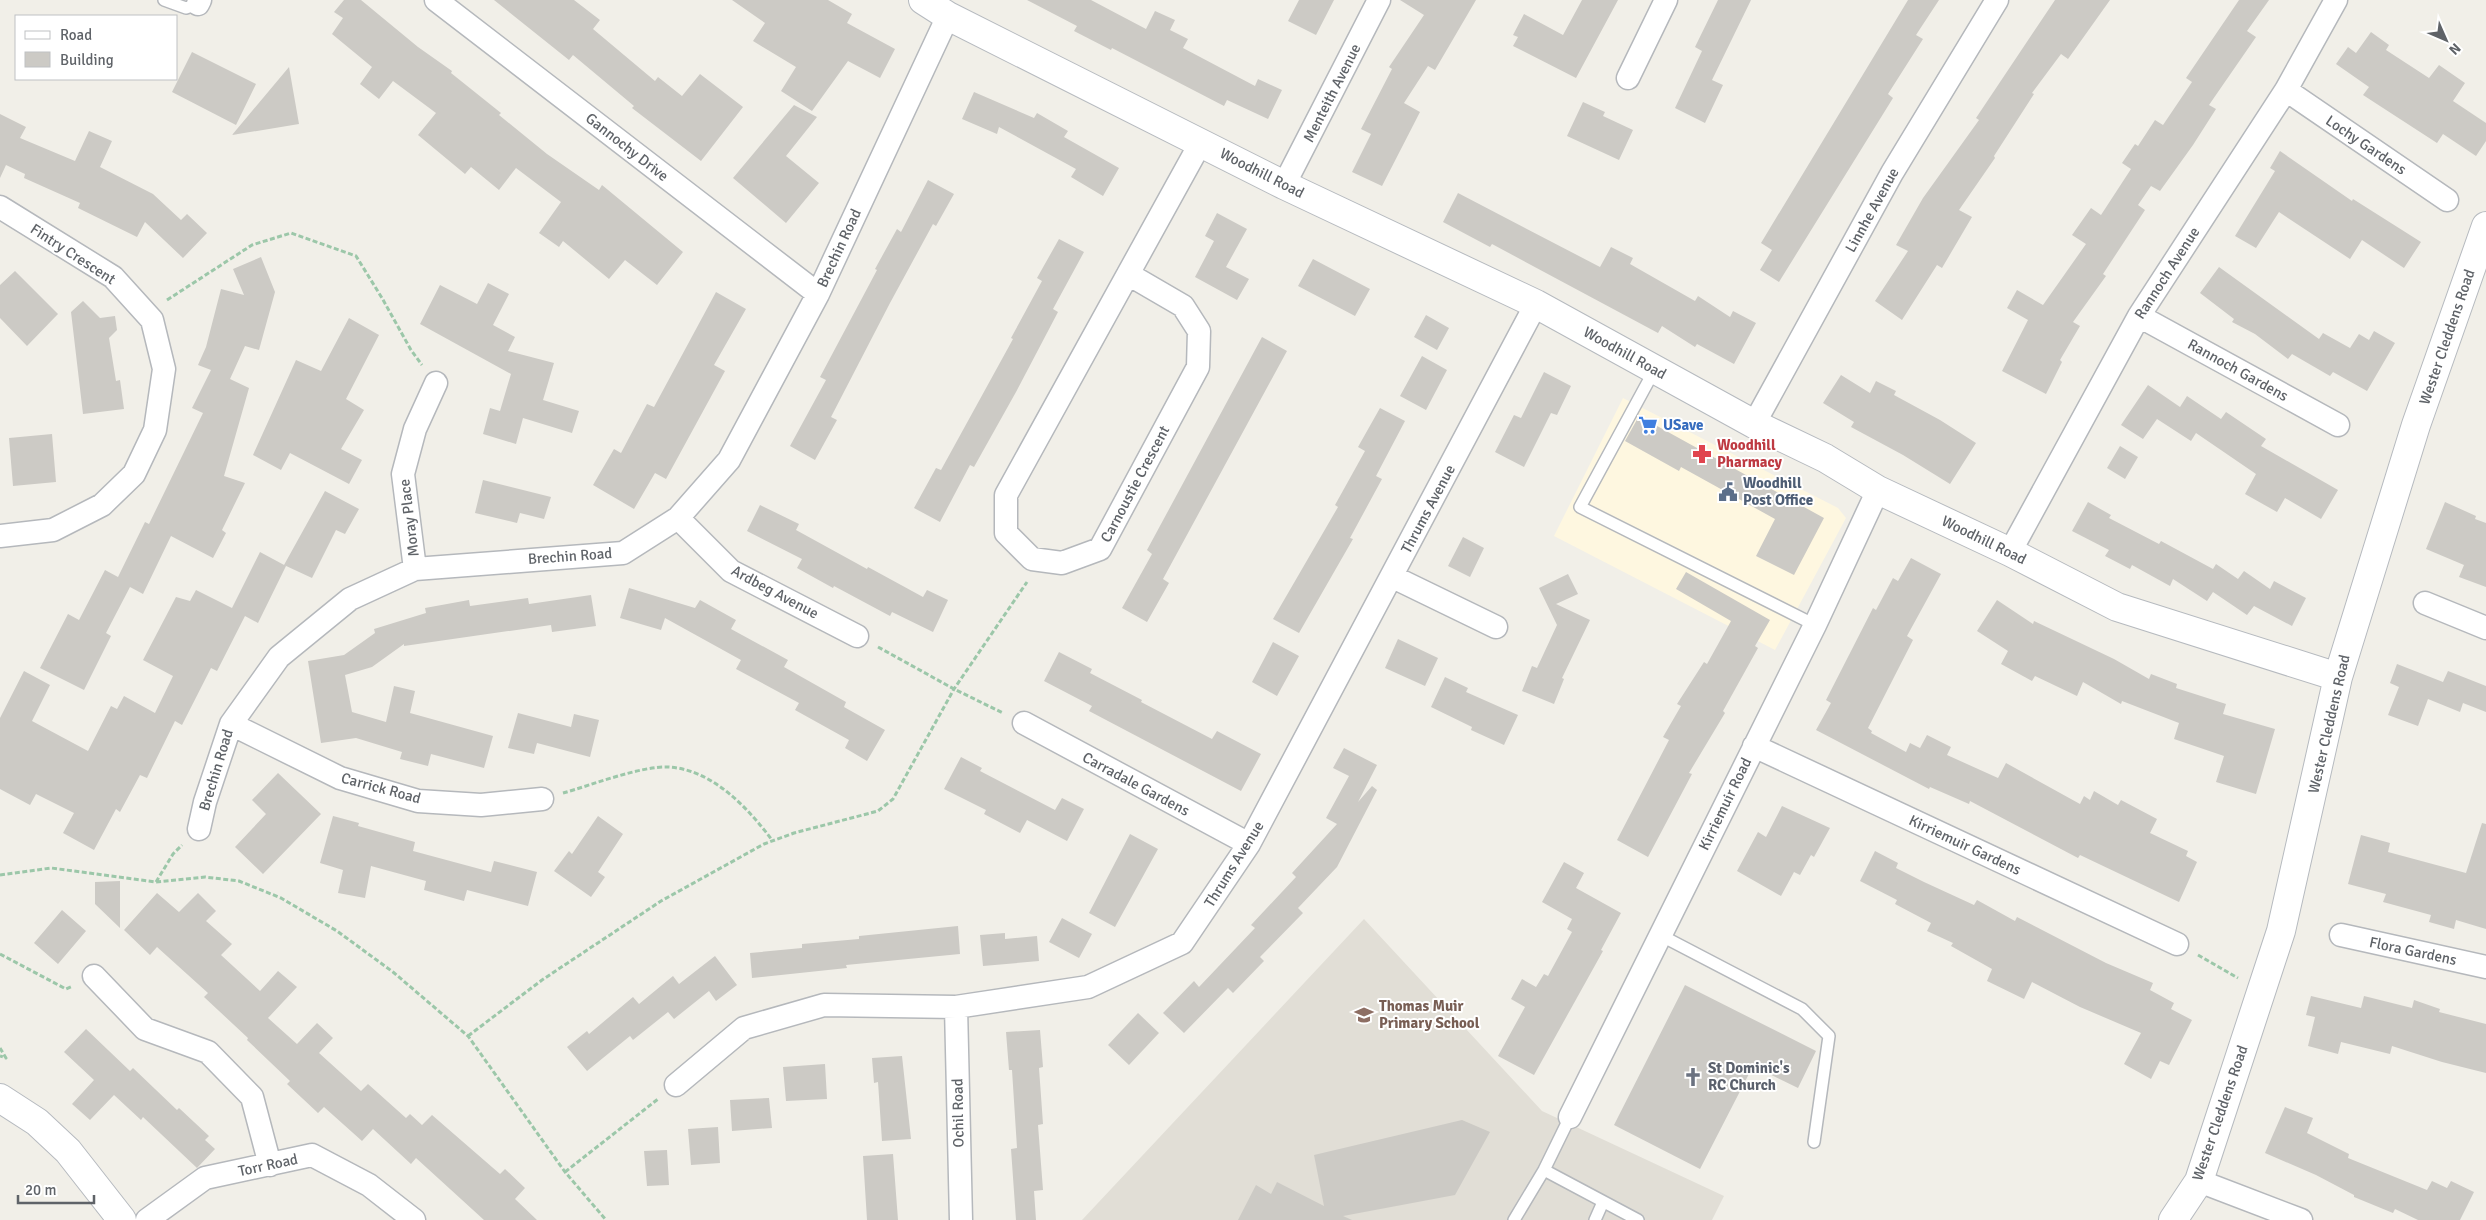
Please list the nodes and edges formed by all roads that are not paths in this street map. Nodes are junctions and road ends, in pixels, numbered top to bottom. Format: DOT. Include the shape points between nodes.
graph roads {
  1 [pos="164,0"];
  2 [pos="436,0"];
  3 [pos="923,0"];
  4 [pos="1380,0"];
  5 [pos="1666,0"];
  6 [pos="1997,0"];
  7 [pos="2336,0"];
  8 [pos="199,2"];
  9 [pos="948,16"];
  10 [pos="1628,78"];
  11 [pos="2286,90"];
  12 [pos="1201,142"];
  13 [pos="1284,185"];
  14 [pos="2447,200"];
  15 [pos="0,207"];
  16 [pos="2486,226"];
  17 [pos="1128,274"];
  18 [pos="818,294"];
  19 [pos="1536,304"];
  20 [pos="2139,316"];
  21 [pos="1655,369"];
  22 [pos="436,383"];
  23 [pos="1754,424"];
  24 [pos="2338,425"];
  25 [pos="1878,490"];
  26 [pos="678,518"];
  27 [pos="0,536"];
  28 [pos="2010,552"];
  29 [pos="415,568"];
  30 [pos="1393,577"];
  31 [pos="2425,603"];
  32 [pos="1815,625"];
  33 [pos="1496,627"];
  34 [pos="2486,628"];
  35 [pos="857,636"];
  36 [pos="2338,677"];
  37 [pos="1024,722"];
  38 [pos="231,724"];
  39 [pos="1754,746"];
  40 [pos="542,799"];
  41 [pos="199,829"];
  42 [pos="1249,844"];
  43 [pos="1660,935"];
  44 [pos="2341,935"];
  45 [pos="2177,944"];
  46 [pos="2486,967"];
  47 [pos="94,976"];
  48 [pos="956,1007"];
  49 [pos="676,1085"];
  50 [pos="0,1098"];
  51 [pos="1570,1117"];
  52 [pos="1814,1142"];
  53 [pos="270,1166"];
  54 [pos="1544,1170"];
  55 [pos="2199,1181"];
  56 [pos="1603,1202"];
  57 [pos="122,1220"];
  58 [pos="147,1220"];
  59 [pos="414,1220"];
  60 [pos="961,1220"];
  61 [pos="1514,1220"];
  62 [pos="1595,1220"];
  63 [pos="1638,1220"];
  64 [pos="2173,1220"];
  65 [pos="2301,1220"];
  1 -- 8 [label="lane" via="186,8"];
  2 -- 18 [label="street, Gannochy Drive"];
  3 -- 9 [label="street, Woodhill Road"];
  4 -- 13 [label="street, Menteith Avenue"];
  5 -- 10 [label="street"];
  6 -- 23 [label="street, Linnhe Avenue" via="1892,173"];
  7 -- 11 [label="street, Rannoch Avenue"];
  9 -- 12 [label="street, Woodhill Road"];
  9 -- 18 [label="street, Brechin Road"];
  11 -- 14 [label="street, Lochy Gardens"];
  11 -- 20 [label="street, Rannoch Avenue"];
  12 -- 13 [label="street, Woodhill Road"];
  12 -- 17 [label="street, Carnoustie Crescent"];
  13 -- 19 [label="street, Woodhill Road"];
  15 -- 27 [label="street, Fintry Crescent" via="113,277 152,320 164,369 155,430 134,474 102,505 53,530"];
  16 -- 36 [label="street, Wester Cleddens Road" via="2416,425"];
  17 -- 17 [label="street, Carnoustie Crescent" via="1006,495 1006,533 1032,559 1062,563 1100,549 1198,367 1199,331 1183,306"];
  18 -- 26 [label="street, Brechin Road" via="729,460"];
  19 -- 21 [label="street, Woodhill Road"];
  19 -- 30 [label="street, Thrums Avenue"];
  20 -- 24 [label="street, Rannoch Gardens"];
  20 -- 28 [label="street, Rannoch Avenue"];
  21 -- 23 [label="street, Woodhill Road"];
  21 -- 32 [label="lane" via="1580,507"];
  22 -- 29 [label="street, Moray Place" via="415,429 403,474"];
  23 -- 25 [label="street, Woodhill Road" via="1825,458"];
  25 -- 28 [label="street, Woodhill Road"];
  25 -- 32 [label="street, Kirriemuir Road"];
  26 -- 29 [label="street, Brechin Road" via="623,553"];
  26 -- 35 [label="street, Ardbeg Avenue" via="731,571"];
  28 -- 36 [label="street, Woodhill Road" via="2117,607"];
  29 -- 38 [label="street, Brechin Road" via="350,599 298,641 279,658"];
  30 -- 33 [label="street"];
  30 -- 42 [label="street, Thrums Avenue"];
  31 -- 34 [label="street"];
  32 -- 39 [label="street, Kirriemuir Road"];
  36 -- 55 [label="street, Wester Cleddens Road" via="2281,931"];
  37 -- 42 [label="street, Carradale Gardens"];
  38 -- 40 [label="street, Carrick Road" via="340,778 418,800 481,806"];
  38 -- 41 [label="street, Brechin Road" via="204,802"];
  39 -- 43 [label="street, Kirriemuir Road"];
  39 -- 45 [label="street, Kirriemuir Gardens"];
  42 -- 48 [label="street, Thrums Avenue" via="1182,943 1088,988"];
  43 -- 51 [label="street, Kirriemuir Road"];
  43 -- 52 [label="lane" via="1802,1009 1829,1036"];
  44 -- 46 [label="street, Flora Gardens"];
  47 -- 53 [label="street" via="145,1029 208,1052 252,1097"];
  48 -- 49 [label="street, Thrums Avenue" via="824,1005 744,1028"];
  48 -- 60 [label="street, Ochil Road"];
  50 -- 57 [label="street" via="37,1122 68,1151"];
  51 -- 54 [label="lane"];
  53 -- 58 [label="street, Torr Road" via="205,1178"];
  53 -- 59 [label="street, Torr Road" via="312,1155 369,1185"];
  54 -- 56 [label="lane"];
  54 -- 61 [label="lane"];
  55 -- 64 [label="street, Wester Cleddens Road"];
  55 -- 65 [label="street"];
  56 -- 62 [label="lane"];
  56 -- 63 [label="lane"];
}
